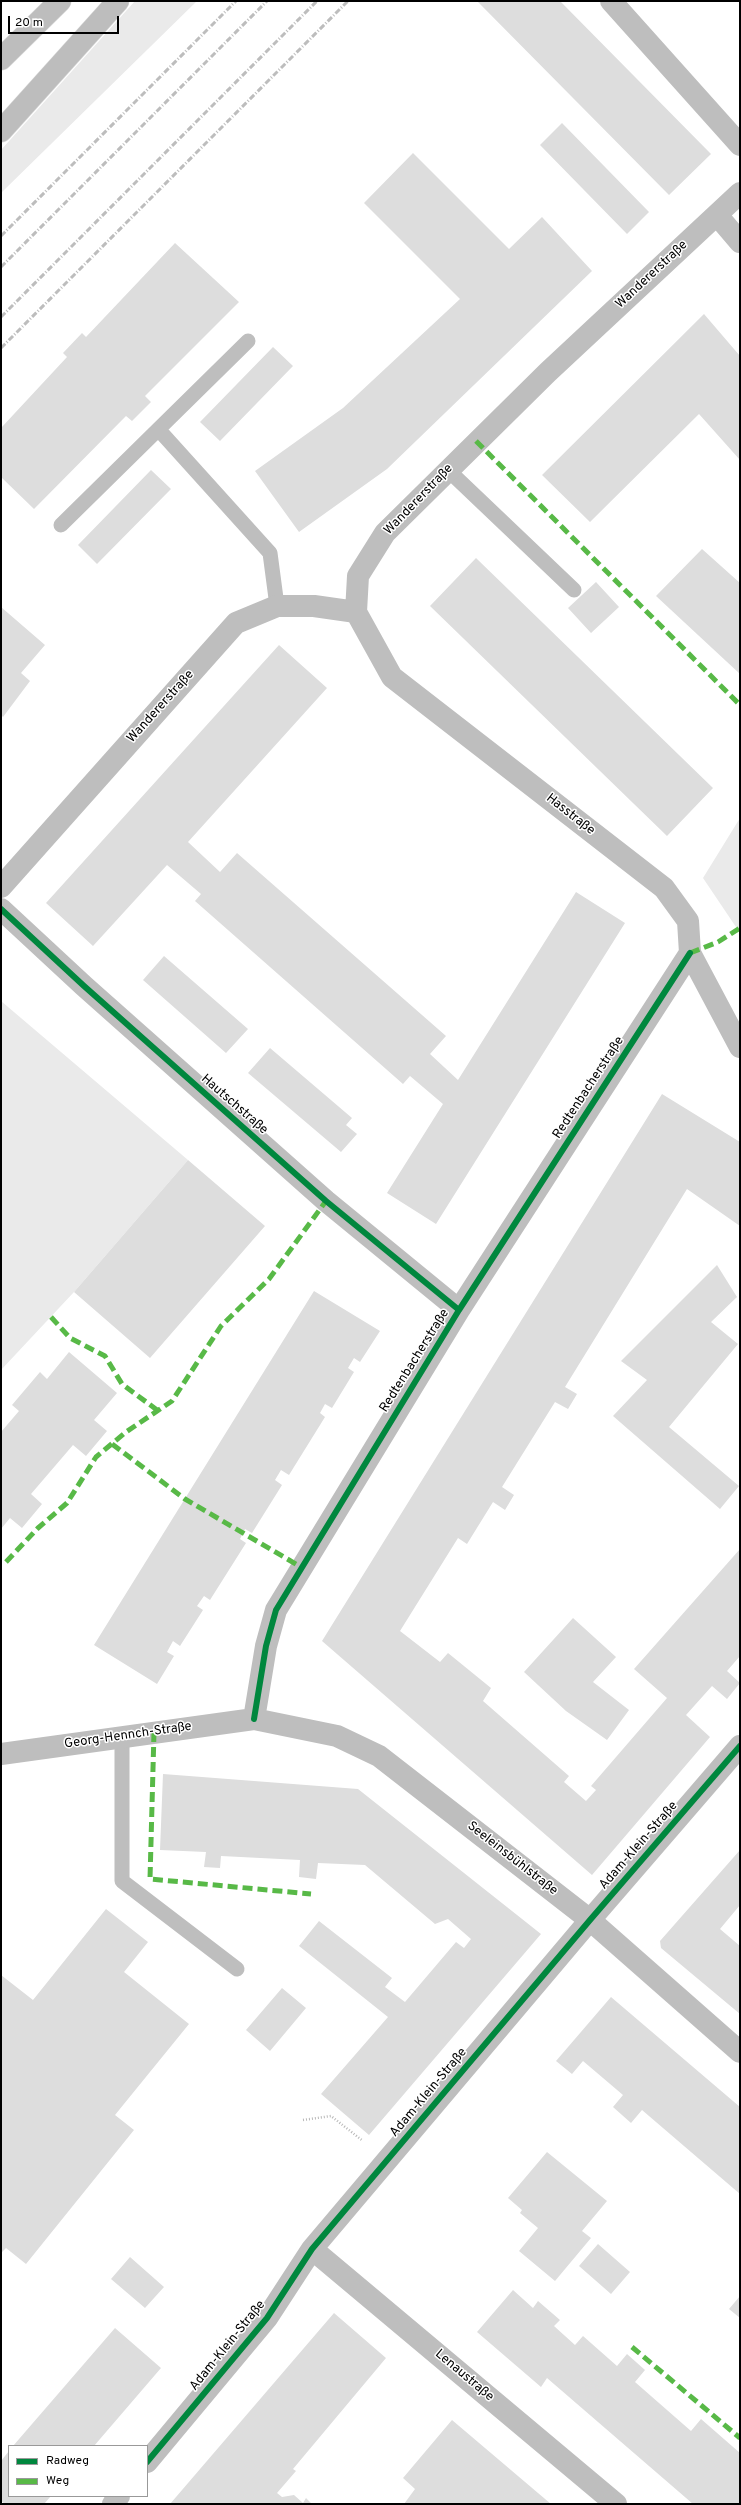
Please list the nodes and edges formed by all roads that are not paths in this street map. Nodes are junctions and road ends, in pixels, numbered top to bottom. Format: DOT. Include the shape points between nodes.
graph roads {
  1 [pos="60,1"];
  2 [pos="118,1"];
  3 [pos="611,1"];
  4 [pos="1,59"];
  5 [pos="1,131"];
  6 [pos="740,144"];
  7 [pos="740,193"];
  8 [pos="717,215"];
  9 [pos="740,242"];
  10 [pos="248,341"];
  11 [pos="159,430"];
  12 [pos="448,470"];
  13 [pos="60,525"];
  14 [pos="574,590"];
  15 [pos="277,606"];
  16 [pos="356,612"];
  17 [pos="1,887"];
  18 [pos="1,909"];
  19 [pos="690,952"];
  20 [pos="740,1047"];
  21 [pos="459,1310"];
  22 [pos="254,1719"];
  23 [pos="122,1737"];
  24 [pos="740,1746"];
  25 [pos="1,1754"];
  26 [pos="590,1920"];
  27 [pos="237,1969"];
  28 [pos="740,2052"];
  29 [pos="312,2249"];
  30 [pos="148,2461"];
  31 [pos="616,2504"];
  1 -- 4 [label="highway"];
  2 -- 5 [label="highway"];
  3 -- 6 [label="street"];
  7 -- 8 [label="street, Wandererstraße"];
  8 -- 9 [label="street"];
  8 -- 12 [label="street, Wandererstraße" via="548,372"];
  10 -- 11 [label="lane"];
  11 -- 13 [label="lane"];
  11 -- 15 [label="lane" via="270,553"];
  12 -- 14 [label="lane"];
  12 -- 16 [label="street, Wandererstraße" via="385,533 358,576"];
  15 -- 16 [label="street, Wandererstraße" via="314,606"];
  15 -- 17 [label="street, Wandererstraße" via="236,623"];
  16 -- 19 [label="street, Hasstraße" via="392,677 664,888 688,921"];
  18 -- 21 [label="street, Hautschstraße" via="326,1201"];
  19 -- 20 [label="street, Hasstraße"];
  19 -- 21 [label="street, Redtenbacherstraße"];
  21 -- 22 [label="street, Redtenbacherstraße" via="276,1610 266,1646"];
  22 -- 23 [label="street, Georg-Hennch-Straße"];
  22 -- 26 [label="street, Seeleinsbühlstraße" via="337,1736 379,1756"];
  23 -- 25 [label="street, Georg-Hennch-Straße"];
  23 -- 27 [label="lane" via="122,1881"];
  24 -- 26 [label="street, Adam-Klein-Straße"];
  26 -- 28 [label="street, Seeleinsbühlstraße"];
  26 -- 29 [label="street, Adam-Klein-Straße"];
  29 -- 30 [label="street, Adam-Klein-Straße" via="267,2318"];
  29 -- 31 [label="street, Lenaustraße"];
}
